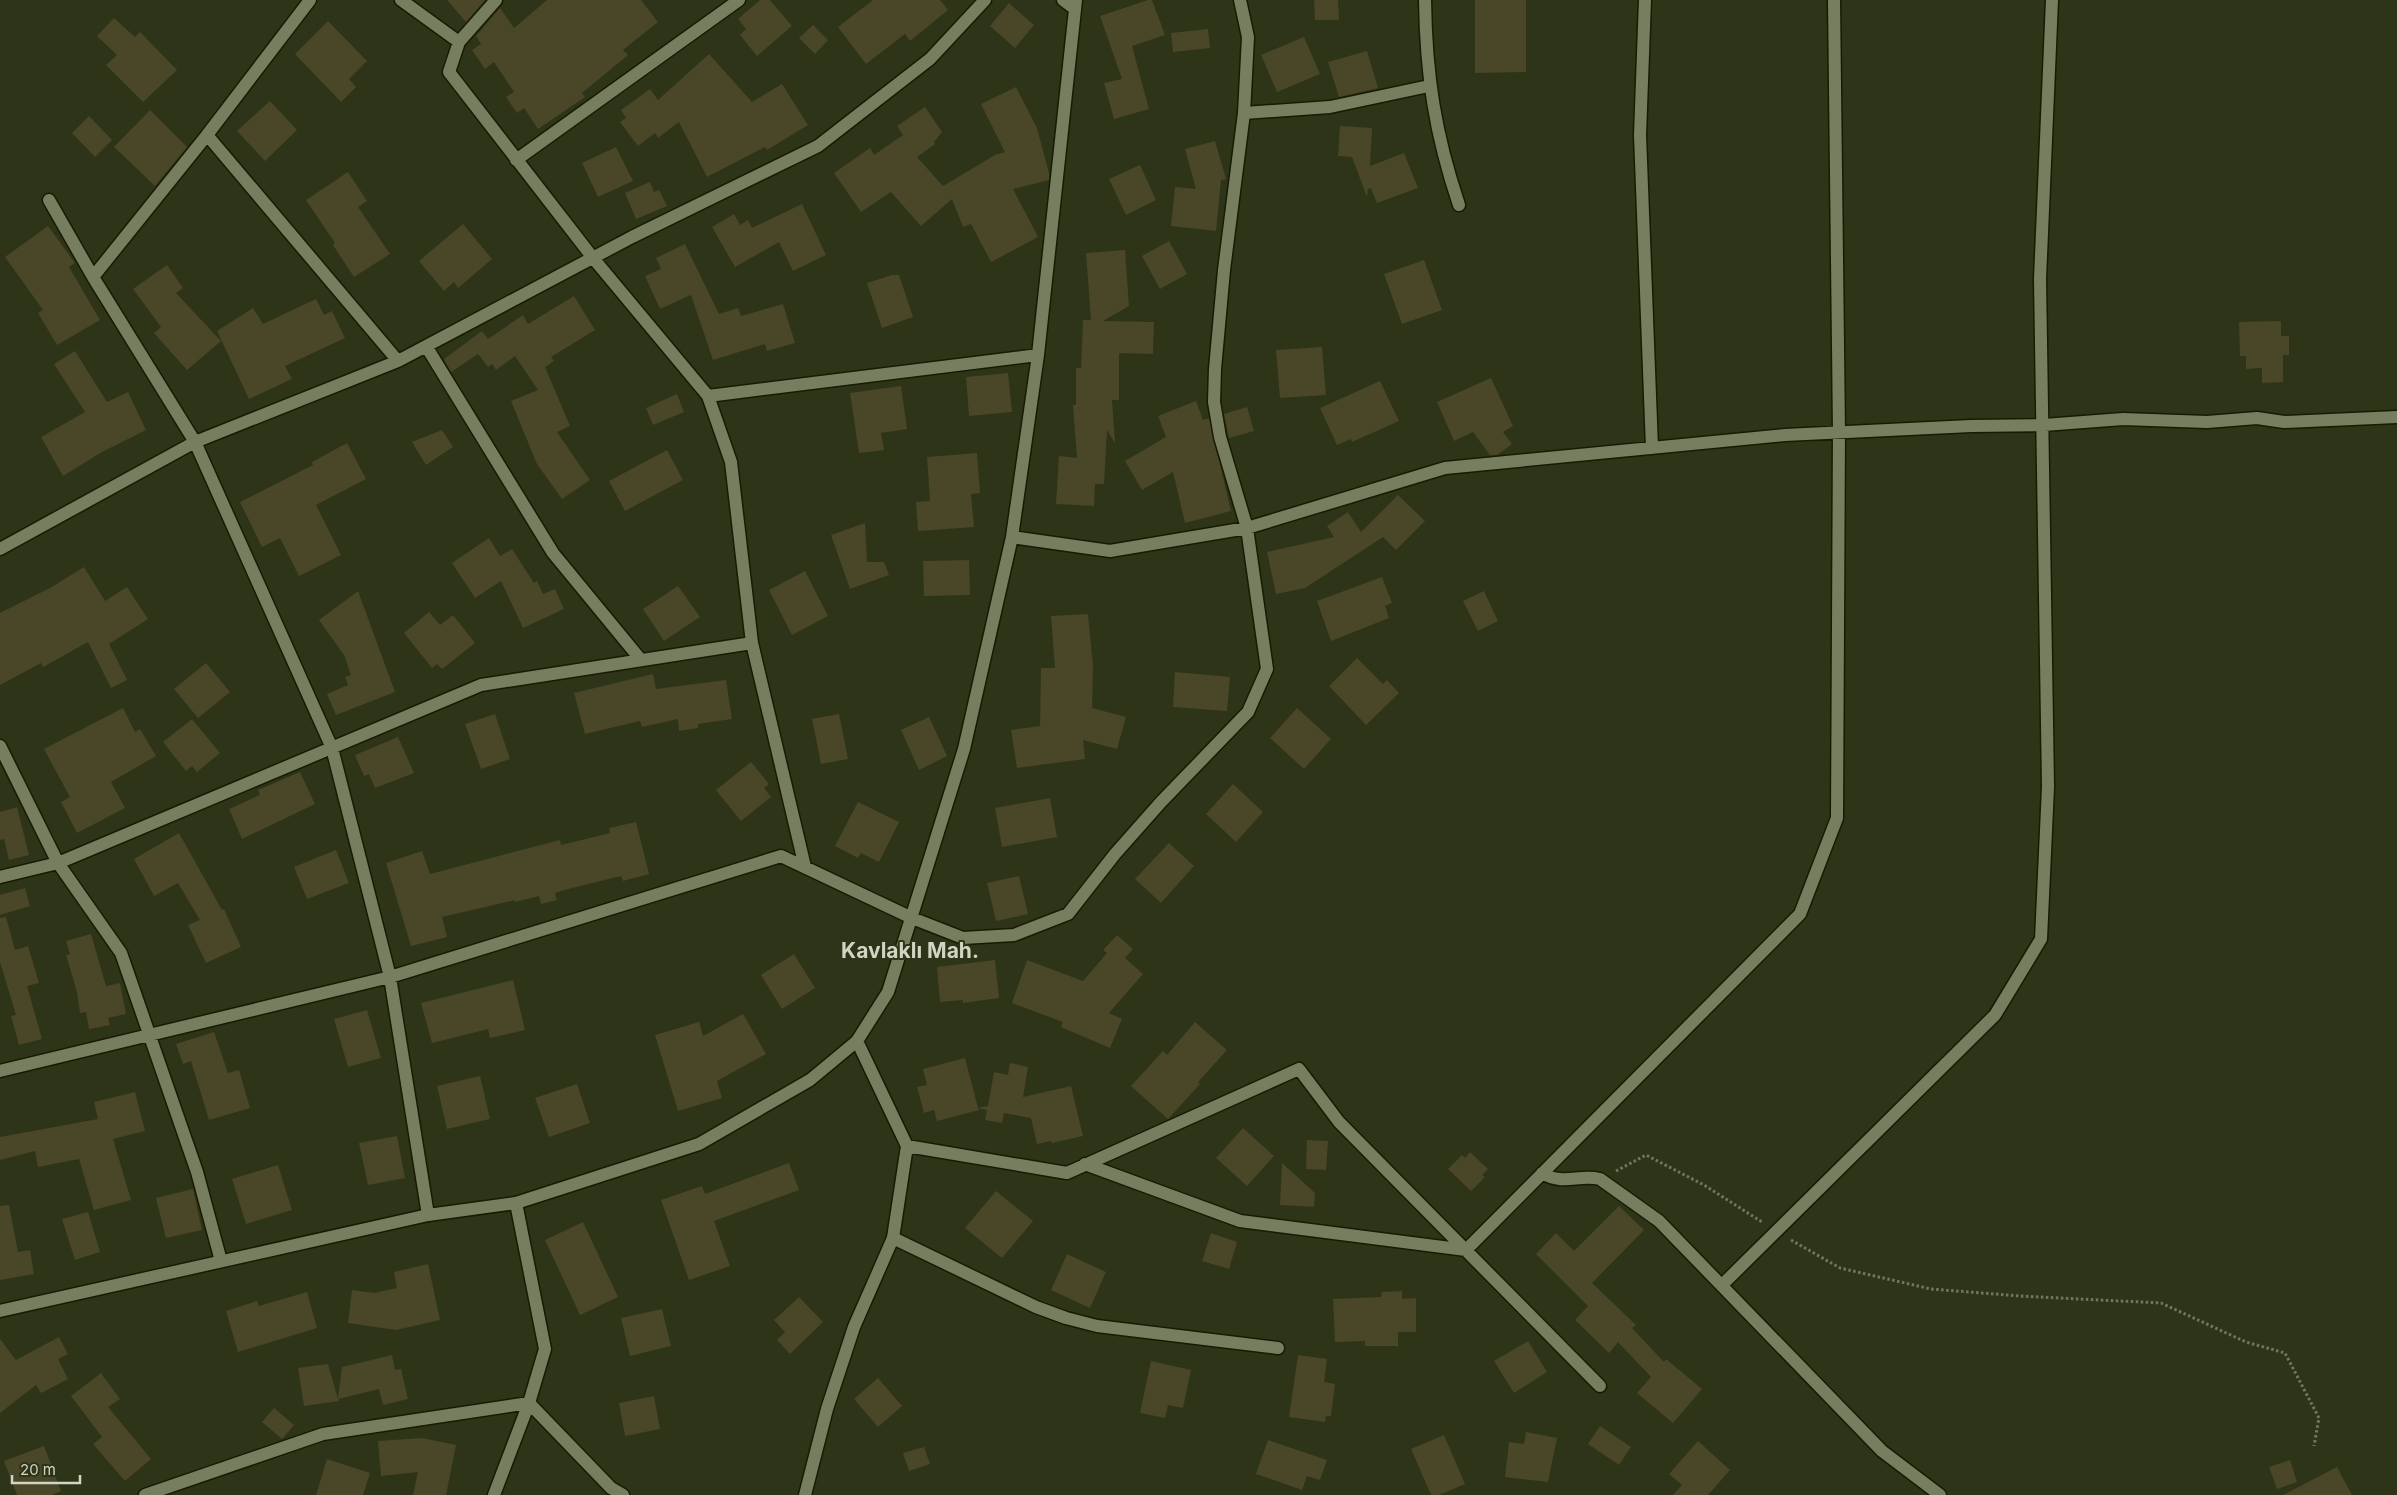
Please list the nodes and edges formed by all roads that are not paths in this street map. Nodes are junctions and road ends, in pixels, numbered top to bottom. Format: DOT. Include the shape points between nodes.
graph roads {
  1 [pos="310,0"];
  2 [pos="401,0"];
  3 [pos="496,0"];
  4 [pos="738,0"];
  5 [pos="985,0"];
  6 [pos="1062,0"];
  7 [pos="1240,0"];
  8 [pos="1426,0"];
  9 [pos="1646,0"];
  10 [pos="1834,0"];
  11 [pos="2052,0"];
  12 [pos="1076,4"];
  13 [pos="459,42"];
  14 [pos="1430,86"];
  15 [pos="1244,114"];
  16 [pos="207,136"];
  17 [pos="516,160"];
  18 [pos="49,200"];
  19 [pos="1459,205"];
  20 [pos="593,258"];
  21 [pos="93,277"];
  22 [pos="426,346"];
  23 [pos="1038,355"];
  24 [pos="398,361"];
  25 [pos="708,396"];
  26 [pos="2397,417"];
  27 [pos="2044,425"];
  28 [pos="1839,432"];
  29 [pos="195,442"];
  30 [pos="1652,448"];
  31 [pos="1247,528"];
  32 [pos="1012,537"];
  33 [pos="0,549"];
  34 [pos="752,642"];
  35 [pos="640,660"];
  36 [pos="0,746"];
  37 [pos="332,748"];
  38 [pos="58,863"];
  39 [pos="805,867"];
  40 [pos="0,876"];
  41 [pos="912,918"];
  42 [pos="390,977"];
  43 [pos="149,1035"];
  44 [pos="857,1041"];
  45 [pos="0,1071"];
  46 [pos="907,1146"];
  47 [pos="1085,1164"];
  48 [pos="1542,1172"];
  49 [pos="516,1203"];
  50 [pos="428,1215"];
  51 [pos="893,1238"];
  52 [pos="1466,1250"];
  53 [pos="221,1261"];
  54 [pos="1722,1285"];
  55 [pos="0,1311"];
  56 [pos="1278,1348"];
  57 [pos="1600,1386"];
  58 [pos="529,1403"];
  59 [pos="146,1495"];
  60 [pos="494,1495"];
  61 [pos="624,1495"];
  62 [pos="805,1495"];
  63 [pos="1940,1495"];
  1 -- 16 [label="street"];
  2 -- 13 [label="street"];
  3 -- 13 [label="street"];
  4 -- 17 [label="street"];
  5 -- 20 [label="street" via="930,59 818,146"];
  6 -- 12 [label="street"];
  7 -- 15 [label="street" via="1248,37"];
  8 -- 14 [label="street"];
  9 -- 30 [label="street" via="1640,135"];
  10 -- 28 [label="street"];
  11 -- 27 [label="street" via="2040,279"];
  12 -- 23 [label="street"];
  13 -- 17 [label="street" via="449,72"];
  14 -- 15 [label="street" via="1330,107"];
  14 -- 19 [label="street" via="1436,127"];
  15 -- 31 [label="street" via="1224,270 1214,402 1220,437"];
  16 -- 21 [label="street"];
  16 -- 24 [label="street"];
  17 -- 20 [label="street"];
  18 -- 21 [label="street"];
  20 -- 22 [label="street"];
  20 -- 25 [label="street"];
  21 -- 29 [label="street"];
  22 -- 24 [label="street"];
  22 -- 35 [label="street" via="553,552"];
  23 -- 25 [label="street"];
  23 -- 32 [label="street"];
  24 -- 29 [label="street"];
  25 -- 34 [label="street" via="731,462"];
  26 -- 27 [label="street" via="2284,422 2257,418 2207,422 2123,419"];
  27 -- 28 [label="street"];
  27 -- 54 [label="street" via="2048,787 2041,939 1995,1015"];
  28 -- 30 [label="street"];
  28 -- 48 [label="street" via="1837,818 1800,914"];
  29 -- 33 [label="street"];
  29 -- 37 [label="street"];
  30 -- 31 [label="street" via="1445,468"];
  31 -- 32 [label="street" via="1110,551"];
  31 -- 41 [label="street" via="1267,669 1248,712 1160,802 1068,914 1014,935 963,938"];
  32 -- 41 [label="street" via="964,749"];
  34 -- 35 [label="street"];
  34 -- 39 [label="street"];
  35 -- 37 [label="street" via="481,685"];
  36 -- 38 [label="street"];
  37 -- 38 [label="street"];
  37 -- 42 [label="street"];
  38 -- 40 [label="street"];
  38 -- 43 [label="street" via="121,953"];
  39 -- 41 [label="street"];
  39 -- 42 [label="street" via="781,856"];
  41 -- 44 [label="street" via="888,992"];
  42 -- 43 [label="street"];
  42 -- 50 [label="street"];
  43 -- 45 [label="street"];
  43 -- 53 [label="street" via="197,1172"];
  44 -- 46 [label="street"];
  44 -- 49 [label="street" via="810,1080 700,1144"];
  46 -- 47 [label="street" via="1067,1173"];
  46 -- 51 [label="street"];
  47 -- 52 [label="street" via="1240,1221"];
  47 -- 52 [label="street" via="1299,1069 1339,1122"];
  48 -- 52 [label="street"];
  48 -- 54 [label="street" via="1557,1180 1600,1179 1659,1221"];
  49 -- 50 [label="street"];
  49 -- 58 [label="street" via="545,1349"];
  50 -- 53 [label="street"];
  51 -- 56 [label="street" via="1036,1307 1066,1318 1096,1326"];
  51 -- 62 [label="street" via="854,1328 827,1409"];
  52 -- 57 [label="street"];
  53 -- 55 [label="street"];
  54 -- 63 [label="street" via="1882,1451"];
  58 -- 59 [label="street" via="323,1434"];
  58 -- 60 [label="street"];
  58 -- 61 [label="street" via="611,1488"];
}
